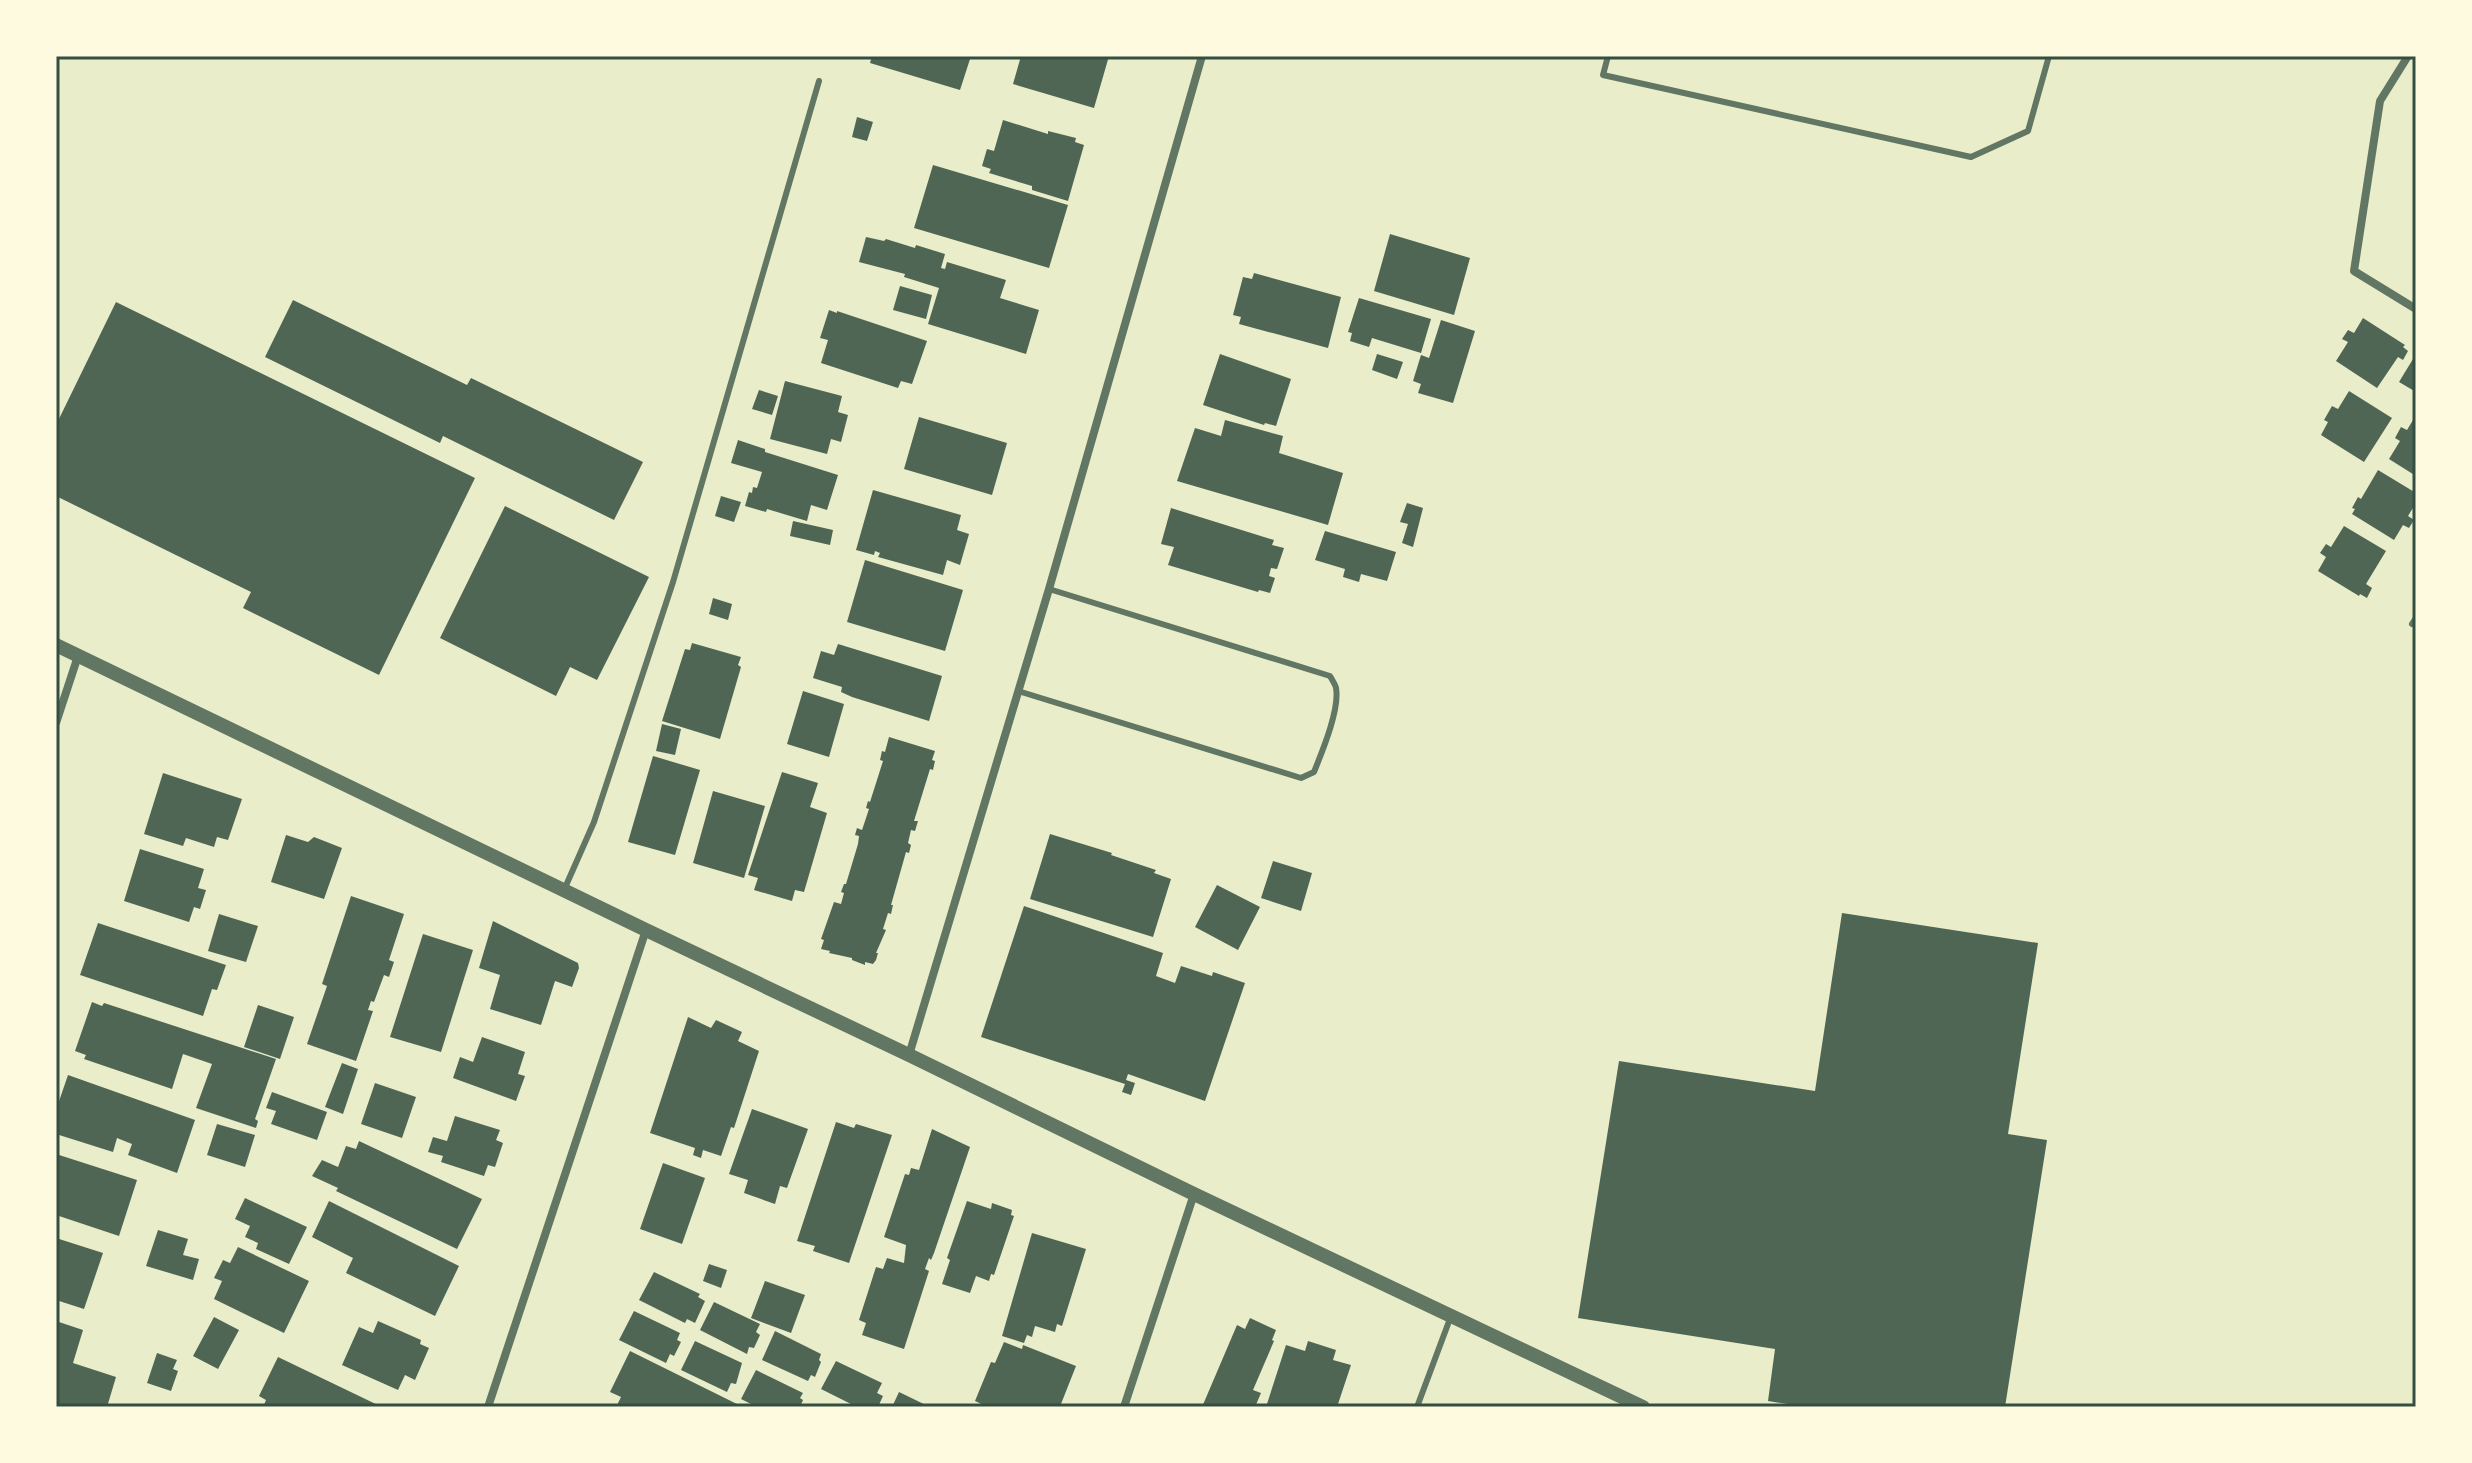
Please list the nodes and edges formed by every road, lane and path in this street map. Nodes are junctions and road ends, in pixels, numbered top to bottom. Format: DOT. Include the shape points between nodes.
graph roads {
  1 [pos="1202,56"];
  2 [pos="1608,56"];
  3 [pos="2049,56"];
  4 [pos="2408,56"];
  5 [pos="819,81"];
  6 [pos="2416,309"];
  7 [pos="1049,589"];
  8 [pos="56,645"];
  9 [pos="78,656"];
  10 [pos="1018,691"];
  11 [pos="56,723"];
  12 [pos="564,890"];
  13 [pos="646,930"];
  14 [pos="909,1055"];
  15 [pos="1194,1194"];
  16 [pos="1451,1316"];
  17 [pos="488,1407"];
  18 [pos="1124,1407"];
  19 [pos="1417,1407"];
  20 [pos="1643,1407"];
  1 -- 7 [label="street"];
  2 -- 3 [label="lane" via="1603,75 1971,157 2028,131"];
  4 -- 6 [label="street" via="2380,101 2354,271"];
  5 -- 12 [label="lane" via="673,582 594,822"];
  7 -- 10 [label="street"];
  7 -- 10 [label="lane" via="1330,676 1336,687 1333,717 1314,772 1301,778"];
  8 -- 9 [label="street"];
  9 -- 11 [label="street"];
  9 -- 12 [label="street"];
  10 -- 14 [label="street"];
  12 -- 13 [label="street"];
  13 -- 14 [label="street"];
  13 -- 17 [label="street"];
  14 -- 15 [label="street"];
  15 -- 16 [label="street"];
  15 -- 18 [label="street"];
  16 -- 19 [label="lane"];
  16 -- 20 [label="street"];
}
